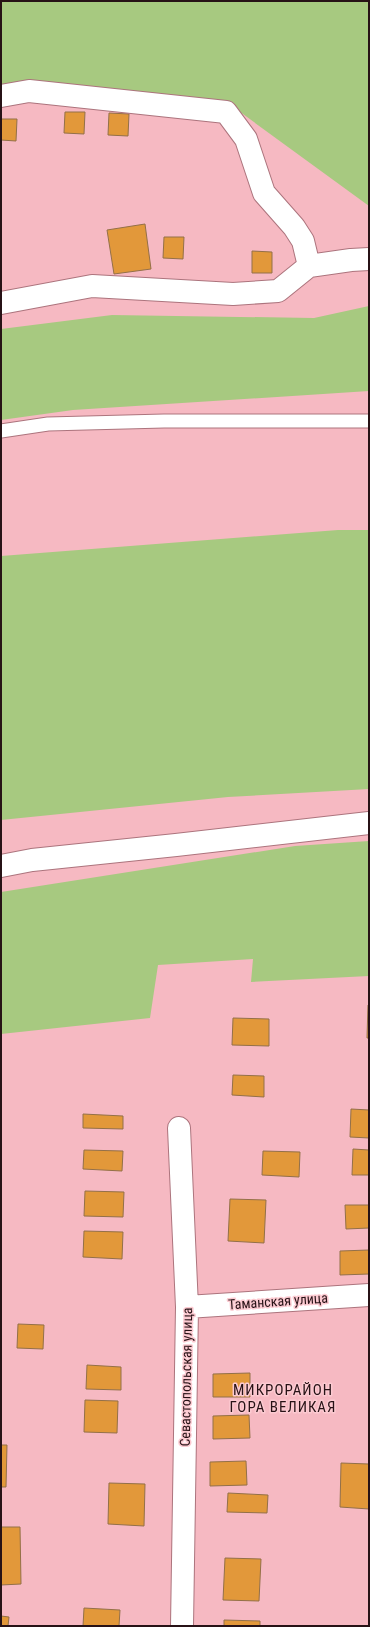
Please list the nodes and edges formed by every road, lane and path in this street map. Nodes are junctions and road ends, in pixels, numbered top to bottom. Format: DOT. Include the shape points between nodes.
graph roads {
  1 [pos="1,96"];
  2 [pos="369,259"];
  3 [pos="309,266"];
  4 [pos="1,303"];
  5 [pos="369,421"];
  6 [pos="1,431"];
  7 [pos="369,823"];
  8 [pos="1,866"];
  9 [pos="179,1128"];
  10 [pos="369,1295"];
  11 [pos="187,1307"];
  12 [pos="182,1626"];
  1 -- 3 [label="street" via="29,91 226,112 246,139 264,193 303,241"];
  2 -- 3 [label="street"];
  3 -- 4 [label="street" via="278,291 233,294 92,286"];
  5 -- 6 [label="lane" via="48,424"];
  7 -- 8 [label="street" via="32,860"];
  9 -- 11 [label="street, Севастопольская улица"];
  10 -- 11 [label="street, Таманская улица"];
  11 -- 12 [label="street, Севастопольская улица"];
}
